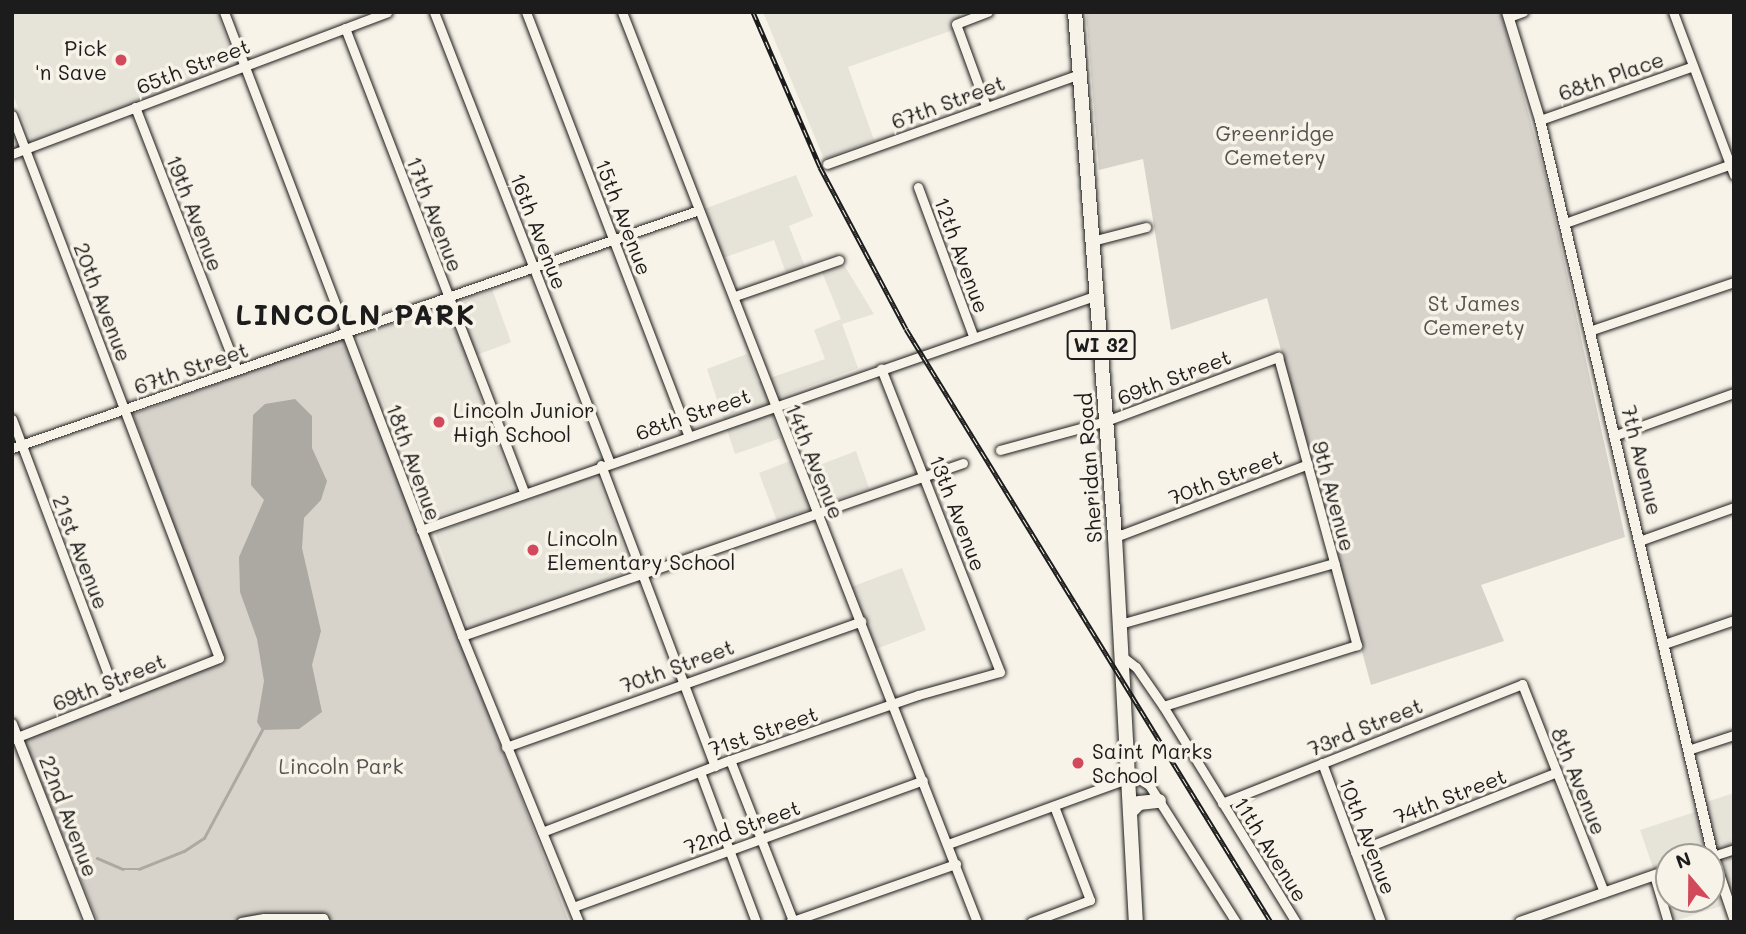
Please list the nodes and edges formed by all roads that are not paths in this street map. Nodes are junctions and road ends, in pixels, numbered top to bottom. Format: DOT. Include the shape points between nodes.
graph roads {
  1 [pos="224,12"];
  2 [pos="387,12"];
  3 [pos="434,12"];
  4 [pos="526,12"];
  5 [pos="622,12"];
  6 [pos="988,12"];
  7 [pos="1075,12"];
  8 [pos="1524,12"];
  9 [pos="1673,12"];
  10 [pos="1508,15"];
  11 [pos="345,28"];
  12 [pos="244,64"];
  13 [pos="1693,66"];
  14 [pos="1080,74"];
  15 [pos="986,106"];
  16 [pos="135,107"];
  17 [pos="12,115"];
  18 [pos="1540,120"];
  19 [pos="25,149"];
  20 [pos="12,154"];
  21 [pos="1732,163"];
  22 [pos="827,164"];
  23 [pos="1734,175"];
  24 [pos="919,187"];
  25 [pos="699,210"];
  26 [pos="1565,223"];
  27 [pos="1146,227"];
  28 [pos="614,240"];
  29 [pos="1092,241"];
  30 [pos="839,260"];
  31 [pos="535,267"];
  32 [pos="1734,282"];
  33 [pos="1097,295"];
  34 [pos="735,296"];
  35 [pos="449,297"];
  36 [pos="1592,330"];
  37 [pos="348,332"];
  38 [pos="973,336"];
  39 [pos="1278,357"];
  40 [pos="881,368"];
  41 [pos="237,370"];
  42 [pos="1734,393"];
  43 [pos="774,405"];
  44 [pos="125,409"];
  45 [pos="12,419"];
  46 [pos="1106,421"];
  47 [pos="688,433"];
  48 [pos="1616,435"];
  49 [pos="22,445"];
  50 [pos="12,448"];
  51 [pos="1000,450"];
  52 [pos="963,463"];
  53 [pos="605,464"];
  54 [pos="1308,464"];
  55 [pos="925,475"];
  56 [pos="524,492"];
  57 [pos="1734,507"];
  58 [pos="817,512"];
  59 [pos="421,530"];
  60 [pos="1115,537"];
  61 [pos="1642,540"];
  62 [pos="1334,563"];
  63 [pos="641,574"];
  64 [pos="1734,620"];
  65 [pos="861,621"];
  66 [pos="1120,624"];
  67 [pos="462,636"];
  68 [pos="1667,643"];
  69 [pos="1123,657"];
  70 [pos="219,658"];
  71 [pos="1000,672"];
  72 [pos="684,681"];
  73 [pos="1522,684"];
  74 [pos="117,698"];
  75 [pos="893,704"];
  76 [pos="1163,706"];
  77 [pos="12,724"];
  78 [pos="1734,734"];
  79 [pos="15,738"];
  80 [pos="506,747"];
  81 [pos="1691,749"];
  82 [pos="730,761"];
  83 [pos="1322,763"];
  84 [pos="715,766"];
  85 [pos="700,772"];
  86 [pos="1557,772"];
  87 [pos="1129,778"];
  88 [pos="923,780"];
  89 [pos="1159,801"];
  90 [pos="1222,803"];
  91 [pos="1054,806"];
  92 [pos="1131,811"];
  93 [pos="542,832"];
  94 [pos="762,839"];
  95 [pos="1709,843"];
  96 [pos="948,844"];
  97 [pos="730,850"];
  98 [pos="1355,852"];
  99 [pos="956,864"];
  100 [pos="1654,875"];
  101 [pos="1604,892"];
  102 [pos="1725,893"];
  103 [pos="573,907"];
  104 [pos="1734,918"];
  105 [pos="324,920"];
  106 [pos="792,921"];
  107 [pos="90,922"];
  108 [pos="241,922"];
  109 [pos="579,922"];
  110 [pos="756,922"];
  111 [pos="977,922"];
  112 [pos="1031,922"];
  113 [pos="1136,922"];
  114 [pos="1236,922"];
  115 [pos="1296,922"];
  116 [pos="1381,922"];
  117 [pos="1520,922"];
  118 [pos="1668,922"];
  1 -- 12 [label="street, 18th Avenue"];
  2 -- 11 [label="street, 65th Street"];
  3 -- 31 [label="street, 16th Avenue"];
  4 -- 28 [label="street, 15th Avenue"];
  5 -- 25 [label="street, 14th Avenue"];
  6 -- 15 [label="street" via="956,24"];
  7 -- 14 [label="main road, Sheridan Road / WI 32"];
  8 -- 10 [label="street"];
  9 -- 13 [label="street"];
  10 -- 18 [label="street, 7th Avenue"];
  11 -- 12 [label="street, 65th Street"];
  11 -- 35 [label="street, 17th Avenue"];
  12 -- 16 [label="street, 65th Street"];
  12 -- 37 [label="street, 18th Avenue"];
  13 -- 18 [label="street, 68th Place"];
  13 -- 21 [label="street"];
  14 -- 15 [label="street, 67th Street"];
  14 -- 29 [label="main road, Sheridan Road / WI 32"];
  15 -- 22 [label="street, 67th Street"];
  16 -- 19 [label="street, 65th Street"];
  16 -- 41 [label="street, 19th Avenue"];
  17 -- 19 [label="street, 20th Avenue"];
  18 -- 26 [label="street, 7th Avenue"];
  19 -- 20 [label="street, 65th Street"];
  19 -- 44 [label="street, 20th Avenue"];
  21 -- 23 [label="street"];
  21 -- 26 [label="street"];
  24 -- 38 [label="street, 12th Avenue"];
  25 -- 28 [label="street, 67th Street"];
  25 -- 34 [label="street, 14th Avenue"];
  26 -- 36 [label="street, 7th Avenue"];
  27 -- 29 [label="street"];
  28 -- 31 [label="street, 67th Street"];
  28 -- 47 [label="street, 15th Avenue"];
  29 -- 33 [label="main road, Sheridan Road / WI 32"];
  30 -- 34 [label="street"];
  31 -- 35 [label="street, 67th Street"];
  31 -- 53 [label="street, 16th Avenue"];
  32 -- 36 [label="street"];
  33 -- 38 [label="street, 68th Street"];
  33 -- 46 [label="main road, Sheridan Road / WI 32"];
  34 -- 43 [label="street, 14th Avenue"];
  35 -- 37 [label="street, 67th Street"];
  35 -- 56 [label="street, 17th Avenue"];
  36 -- 48 [label="street, 7th Avenue"];
  37 -- 41 [label="street, 67th Street"];
  37 -- 59 [label="street, 18th Avenue"];
  38 -- 40 [label="street, 68th Street"];
  39 -- 46 [label="street, 69th Street"];
  39 -- 54 [label="street, 9th Avenue"];
  40 -- 43 [label="street, 68th Street"];
  40 -- 55 [label="street, 13th Avenue"];
  41 -- 44 [label="street, 67th Street"];
  42 -- 48 [label="street"];
  43 -- 47 [label="street, 68th Street"];
  43 -- 58 [label="street, 14th Avenue"];
  44 -- 49 [label="street, 67th Street"];
  44 -- 70 [label="street, 20th Avenue"];
  45 -- 49 [label="street, 21st Avenue"];
  46 -- 51 [label="street, 69th Street"];
  46 -- 60 [label="main road, Sheridan Road / WI 32"];
  47 -- 53 [label="street, 68th Street"];
  48 -- 61 [label="street, 7th Avenue"];
  49 -- 50 [label="street, 67th Street"];
  49 -- 74 [label="street, 21st Avenue"];
  52 -- 55 [label="street"];
  53 -- 56 [label="street, 68th Street"];
  53 -- 63 [label="street, 16th Avenue"];
  54 -- 60 [label="street, 70th Street"];
  54 -- 62 [label="street, 9th Avenue"];
  55 -- 58 [label="street"];
  55 -- 71 [label="street, 13th Avenue"];
  56 -- 59 [label="street, 68th Street"];
  57 -- 61 [label="street"];
  58 -- 63 [label="street"];
  58 -- 65 [label="street, 14th Avenue"];
  59 -- 67 [label="street, 18th Avenue"];
  60 -- 66 [label="main road, Sheridan Road / WI 32"];
  61 -- 68 [label="street, 7th Avenue"];
  62 -- 66 [label="street"];
  62 -- 76 [label="street, 9th Avenue" via="1357,645"];
  63 -- 67 [label="street"];
  63 -- 72 [label="street, 16th Avenue"];
  64 -- 68 [label="street"];
  65 -- 72 [label="street, 70th Street"];
  65 -- 75 [label="street, 14th Avenue"];
  66 -- 69 [label="main road, Sheridan Road / WI 32"];
  67 -- 80 [label="street, 18th Avenue"];
  68 -- 81 [label="street, 7th Avenue"];
  69 -- 76 [label="street, 11th Avenue" via="1136,667"];
  69 -- 87 [label="main road, Sheridan Road / WI 32"];
  70 -- 74 [label="street, 69th Street"];
  71 -- 75 [label="street, 71st Street"];
  72 -- 80 [label="street, 70th Street"];
  72 -- 84 [label="street, 16th Avenue"];
  73 -- 83 [label="street, 73rd Street"];
  73 -- 86 [label="street, 8th Avenue"];
  74 -- 79 [label="street, 69th Street"];
  75 -- 82 [label="street, 71st Street"];
  75 -- 88 [label="street, 14th Avenue"];
  76 -- 90 [label="street, 11th Avenue"];
  77 -- 79 [label="street, 22nd Avenue"];
  78 -- 81 [label="street"];
  79 -- 107 [label="street, 22nd Avenue"];
  80 -- 93 [label="street, 18th Avenue"];
  81 -- 95 [label="street, 7th Avenue"];
  82 -- 84 [label="street, 71st Street"];
  82 -- 94 [label="street"];
  83 -- 90 [label="street, 73rd Street"];
  83 -- 98 [label="street, 10th Avenue"];
  84 -- 85 [label="street, 71st Street"];
  85 -- 93 [label="street, 71st Street"];
  85 -- 97 [label="street"];
  86 -- 98 [label="street, 74th Street"];
  86 -- 101 [label="street, 8th Avenue"];
  87 -- 89 [label="street" via="1149,785"];
  87 -- 91 [label="street"];
  87 -- 92 [label="main road, Sheridan Road / WI 32"];
  88 -- 94 [label="street, 72nd Street"];
  88 -- 96 [label="street, 14th Avenue"];
  89 -- 92 [label="main road" via="1139,803"];
  89 -- 114 [label="street"];
  90 -- 115 [label="street, 11th Avenue"];
  91 -- 96 [label="street"];
  91 -- 112 [label="street" via="1090,900"];
  92 -- 113 [label="main road, Sheridan Road / WI 32"];
  93 -- 103 [label="street, 18th Avenue"];
  94 -- 97 [label="street, 72nd Street"];
  94 -- 106 [label="street"];
  96 -- 99 [label="street, 14th Avenue"];
  97 -- 103 [label="street, 72nd Street"];
  97 -- 110 [label="street"];
  98 -- 116 [label="street, 10th Avenue"];
  99 -- 106 [label="street"];
  99 -- 111 [label="street, 14th Avenue"];
  100 -- 101 [label="street"];
  100 -- 118 [label="street"];
  101 -- 117 [label="street"];
  102 -- 104 [label="street, 7th Avenue"];
  103 -- 109 [label="street, 18th Avenue"];
  105 -- 108 [label="street"];
}
